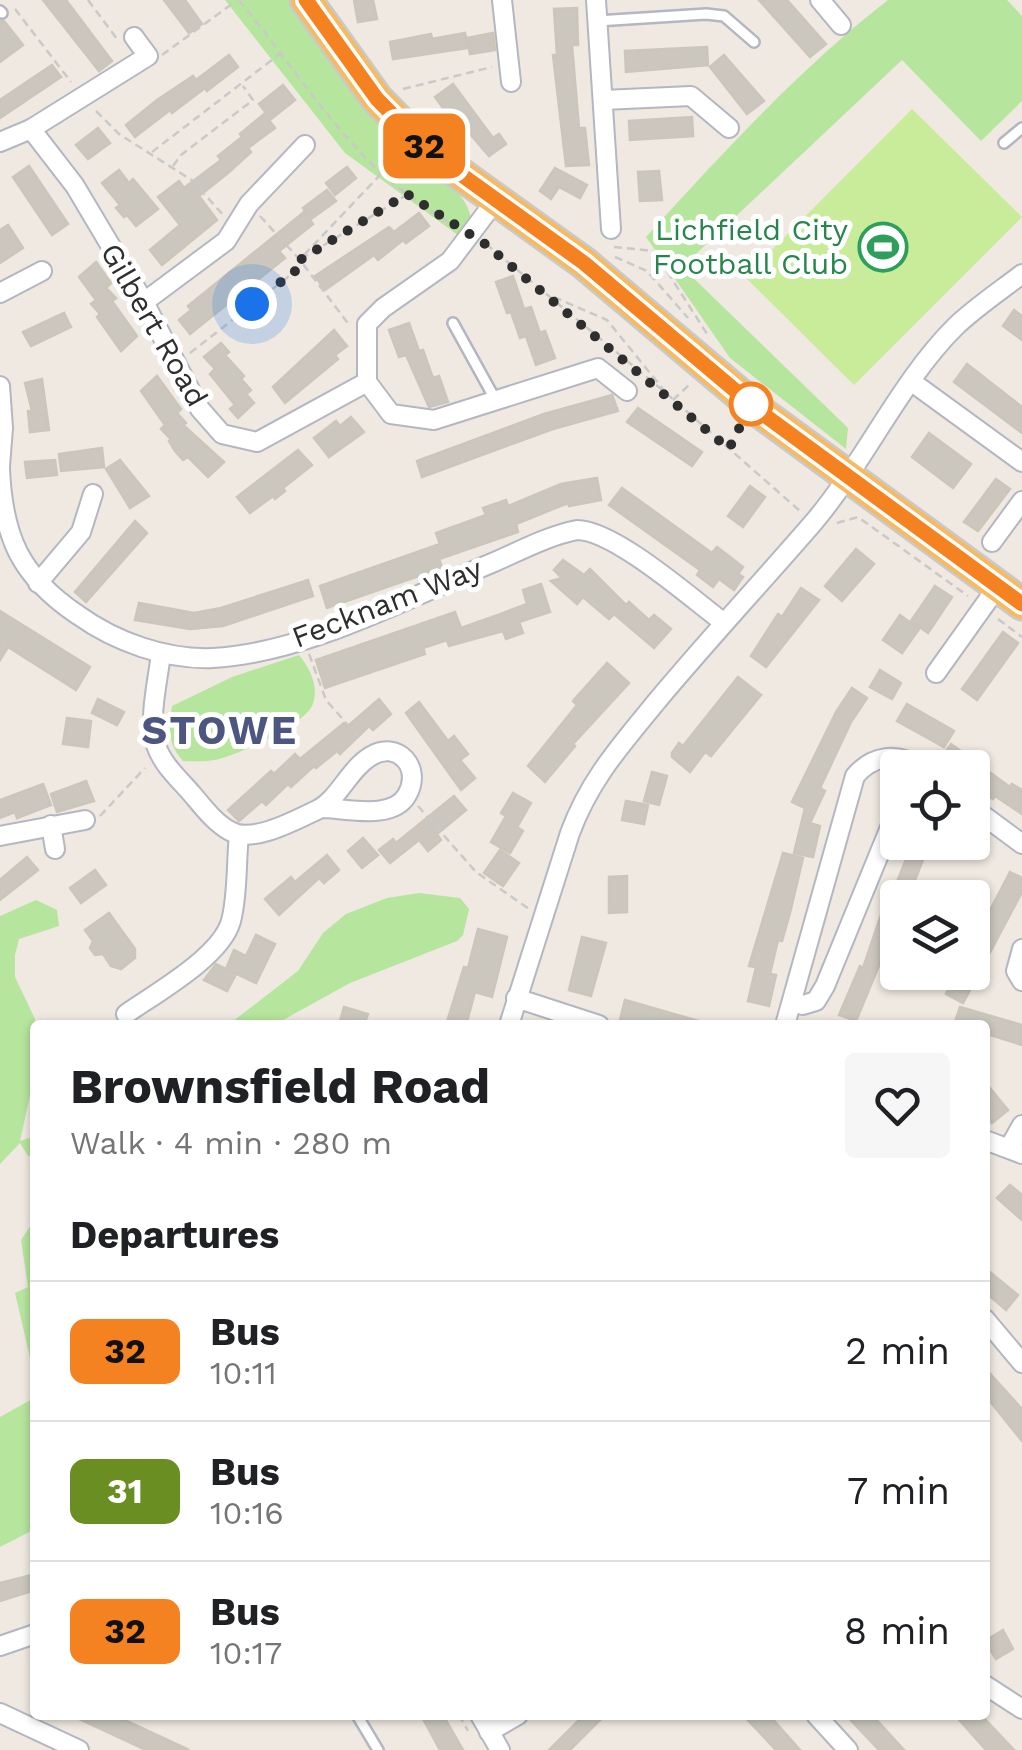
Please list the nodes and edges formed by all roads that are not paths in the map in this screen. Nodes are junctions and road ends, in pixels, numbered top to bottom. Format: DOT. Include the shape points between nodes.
graph roads {
  1 [pos="306,0"];
  2 [pos="502,0"];
  3 [pos="596,0"];
  4 [pos="820,0"];
  5 [pos="597,21"];
  6 [pos="841,25"];
  7 [pos="754,42"];
  8 [pos="139,45"];
  9 [pos="511,82"];
  10 [pos="603,100"];
  11 [pos="728,128"];
  12 [pos="1022,128"];
  13 [pos="32,129"];
  14 [pos="0,142"];
  15 [pos="1004,143"];
  16 [pos="305,145"];
  17 [pos="496,200"];
  18 [pos="610,229"];
  19 [pos="41,270"];
  20 [pos="1022,274"];
  21 [pos="0,293"];
  22 [pos="144,302"];
  23 [pos="452,323"];
  24 [pos="368,382"];
  25 [pos="912,382"];
  26 [pos="0,386"];
  27 [pos="628,391"];
  28 [pos="496,400"];
  29 [pos="1022,462"];
  30 [pos="0,467"];
  31 [pos="847,475"];
  32 [pos="93,494"];
  33 [pos="1022,501"];
  34 [pos="992,542"];
  35 [pos="38,583"];
  36 [pos="1001,599"];
  37 [pos="723,622"];
  38 [pos="162,653"];
  39 [pos="936,673"];
  40 [pos="880,758"];
  41 [pos="321,808"];
  42 [pos="85,820"];
  43 [pos="990,820"];
  44 [pos="51,824"];
  45 [pos="239,835"];
  46 [pos="0,836"];
  47 [pos="1022,844"];
  48 [pos="56,849"];
  49 [pos="880,852"];
  50 [pos="1022,949"];
  51 [pos="1022,981"];
  52 [pos="516,998"];
  53 [pos="792,1002"];
  54 [pos="126,1014"];
  55 [pos="509,1020"];
  56 [pos="583,1020"];
  57 [pos="787,1020"];
  58 [pos="1022,1124"];
  59 [pos="990,1142"];
  60 [pos="1016,1152"];
  61 [pos="990,1326"];
  62 [pos="1022,1363"];
  63 [pos="30,1636"];
  64 [pos="0,1646"];
  65 [pos="990,1687"];
  66 [pos="1022,1709"];
  67 [pos="0,1714"];
  68 [pos="360,1720"];
  69 [pos="821,1720"];
  70 [pos="485,1724"];
  71 [pos="79,1750"];
  72 [pos="378,1750"];
  73 [pos="500,1750"];
  74 [pos="848,1750"];
  1 -- 17 [label="highway" via="377,99 427,150"];
  2 -- 9 [label="street"];
  3 -- 5 [label="street"];
  4 -- 6 [label="street"];
  5 -- 7 [label="lane" via="724,16"];
  5 -- 10 [label="street"];
  8 -- 13 [label="street" via="82,97"];
  10 -- 11 [label="street" via="692,96"];
  10 -- 18 [label="street"];
  12 -- 15 [label="lane"];
  13 -- 14 [label="street"];
  13 -- 22 [label="street, Gilbert Road" via="75,186"];
  16 -- 22 [label="street" via="249,204 226,242"];
  17 -- 24 [label="street" via="450,261 367,324"];
  17 -- 31 [label="highway"];
  19 -- 21 [label="street"];
  20 -- 25 [label="street" via="956,326"];
  22 -- 24 [label="street, Gilbert Road" via="200,410 222,434 258,442"];
  23 -- 28 [label="lane"];
  24 -- 28 [label="street" via="390,414 434,420"];
  25 -- 29 [label="street"];
  25 -- 31 [label="street"];
  26 -- 30 [label="street, Fecknam Way"];
  27 -- 28 [label="street" via="598,368"];
  30 -- 35 [label="street, Fecknam Way" via="10,539"];
  31 -- 36 [label="highway"];
  31 -- 37 [label="street"];
  32 -- 35 [label="street" via="81,532"];
  33 -- 34 [label="street"];
  35 -- 38 [label="street, Fecknam Way" via="92,625"];
  36 -- 39 [label="street"];
  37 -- 38 [label="street, Fecknam Way" via="614,542 577,530 304,638 214,658"];
  37 -- 52 [label="street" via="600,769 580,806"];
  38 -- 45 [label="street" via="155,710 159,752 214,819"];
  40 -- 53 [label="street" via="855,776"];
  41 -- 41 [label="street" via="372,754 386,752 410,763 408,793 392,808"];
  41 -- 45 [label="street"];
  42 -- 44 [label="street"];
  43 -- 47 [label="street"];
  44 -- 46 [label="street"];
  44 -- 48 [label="street"];
  45 -- 54 [label="street" via="224,938"];
  49 -- 53 [label="street" via="825,986 816,1001"];
  50 -- 51 [label="street" via="1016,971"];
  52 -- 55 [label="street"];
  52 -- 56 [label="street"];
  53 -- 57 [label="street"];
  58 -- 60 [label="street"];
  59 -- 60 [label="street"];
  61 -- 62 [label="street"];
  63 -- 64 [label="street"];
  65 -- 66 [label="street"];
  67 -- 71 [label="street"];
  68 -- 72 [label="lane"];
  69 -- 74 [label="street"];
  70 -- 73 [label="street"];
}
